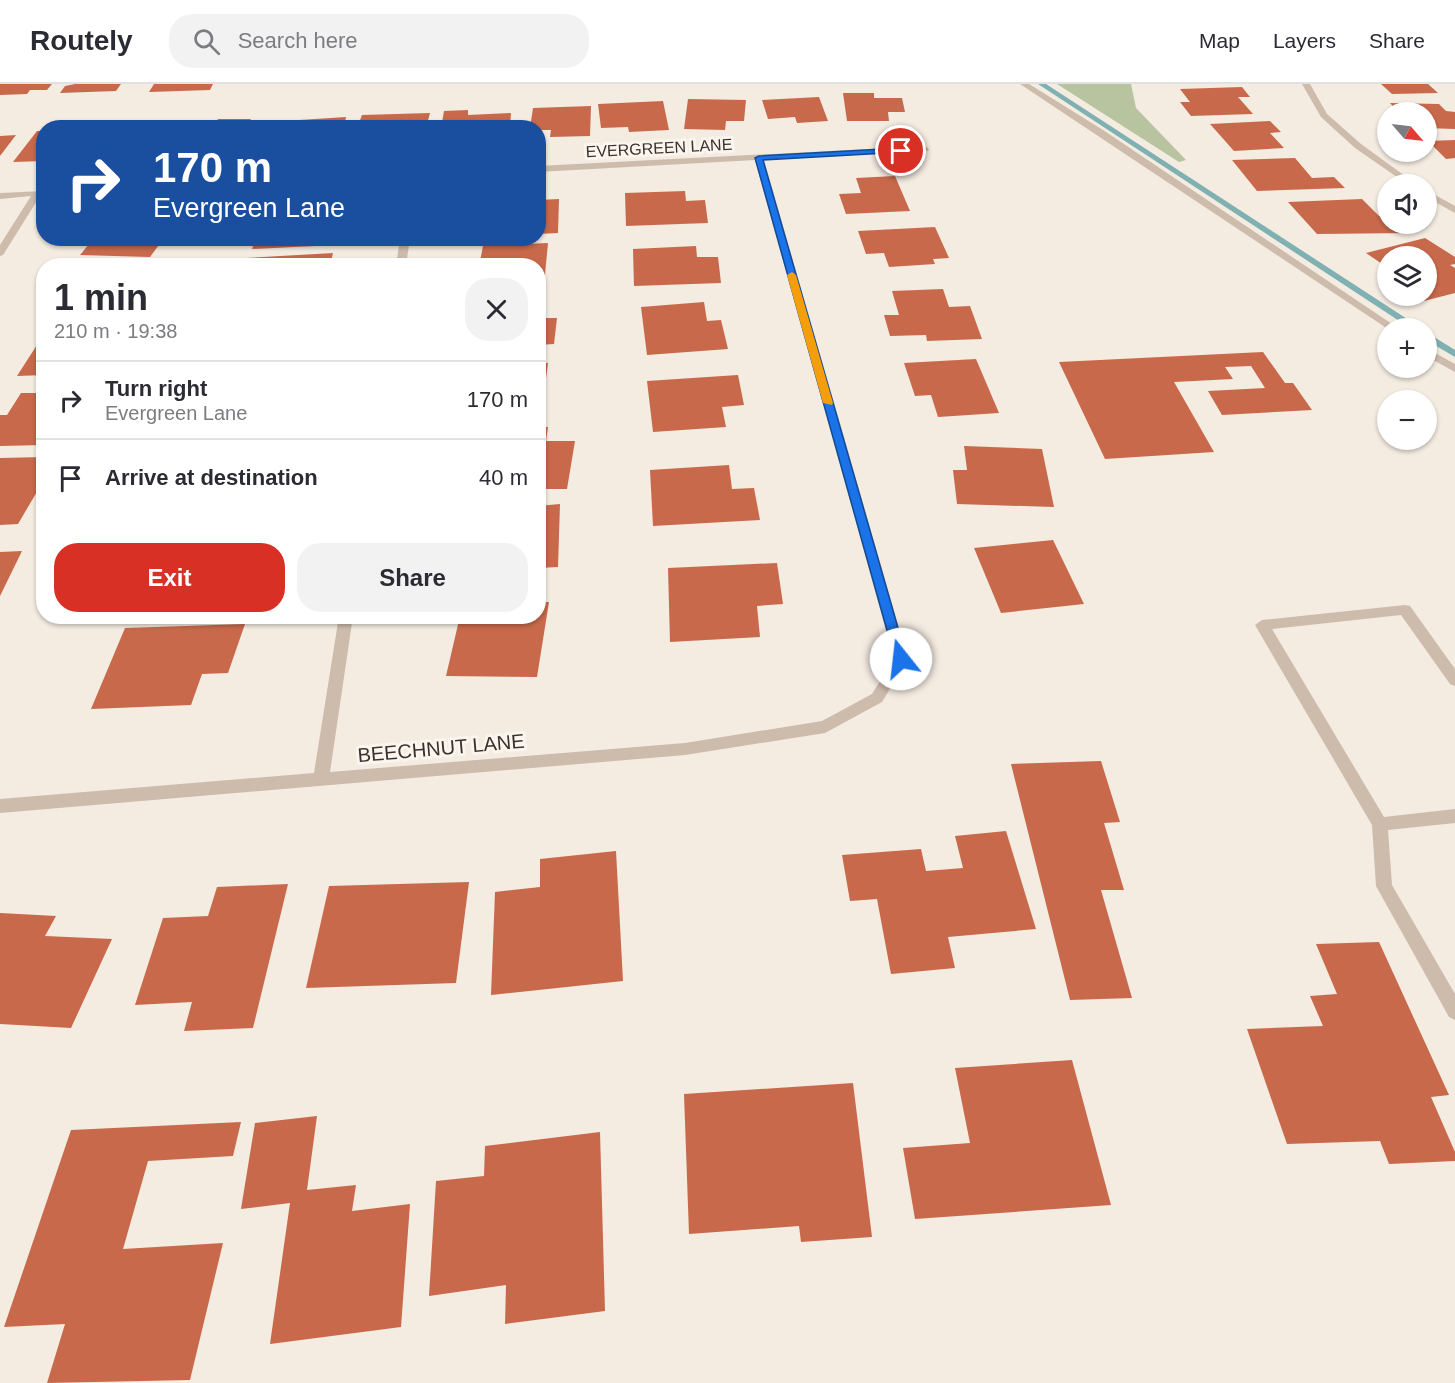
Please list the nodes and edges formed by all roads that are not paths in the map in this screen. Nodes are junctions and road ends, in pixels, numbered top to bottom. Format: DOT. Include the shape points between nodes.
graph roads {
  1 [pos="1024,84"];
  2 [pos="1306,84"];
  3 [pos="925,149"];
  4 [pos="759,158"];
  5 [pos="546,168"];
  6 [pos="1398,174"];
  7 [pos="36,194"];
  8 [pos="0,196"];
  9 [pos="1437,199"];
  10 [pos="36,200"];
  11 [pos="1455,210"];
  12 [pos="0,253"];
  13 [pos="1378,318"];
  14 [pos="1437,358"];
  15 [pos="1455,369"];
  16 [pos="345,624"];
  17 [pos="1455,680"];
  18 [pos="321,779"];
  19 [pos="0,806"];
  20 [pos="1455,816"];
  21 [pos="1380,824"];
  22 [pos="1455,1011"];
  1 -- 13 [label="street"];
  2 -- 6 [label="street" via="1324,115"];
  3 -- 4 [label="street, EVERGREEN LANE"];
  4 -- 5 [label="street, EVERGREEN LANE"];
  4 -- 18 [label="street, BEECHNUT LANE" via="901,659 877,698 825,727 685,749"];
  7 -- 8 [label="street"];
  9 -- 11 [label="street"];
  10 -- 12 [label="street"];
  14 -- 15 [label="street"];
  16 -- 18 [label="street"];
  17 -- 21 [label="street" via="1405,610 1262,625"];
  18 -- 19 [label="street, BEECHNUT LANE"];
  20 -- 21 [label="street"];
  21 -- 22 [label="street" via="1384,886"];
}
